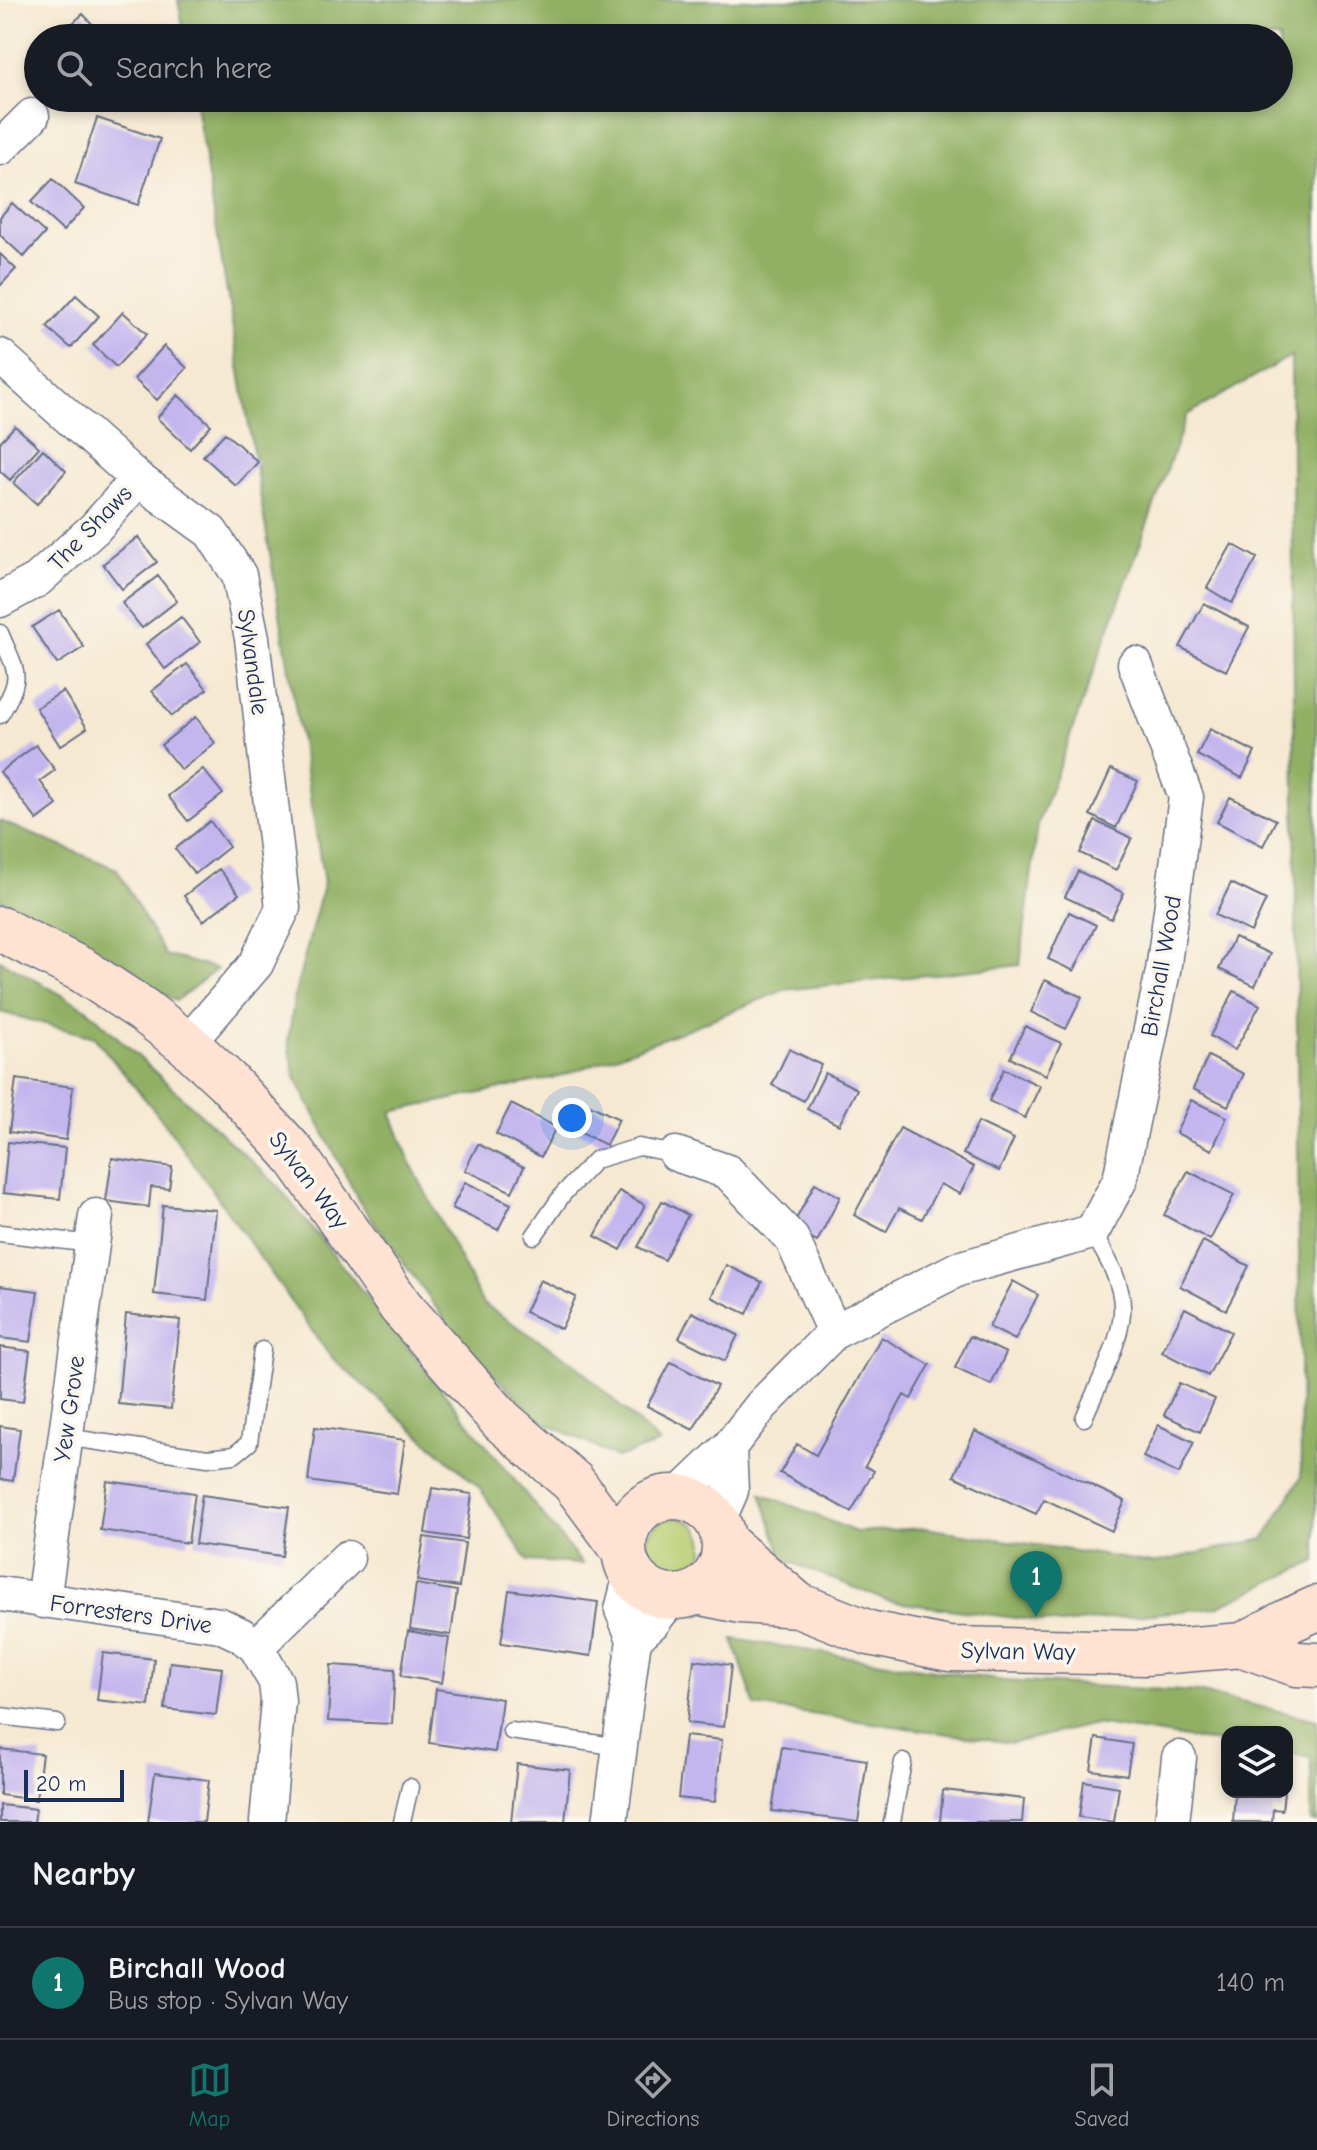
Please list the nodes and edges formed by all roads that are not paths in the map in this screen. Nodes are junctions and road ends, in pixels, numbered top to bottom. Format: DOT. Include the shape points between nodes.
graph roads {
  1 [pos="32,116"];
  2 [pos="0,148"];
  3 [pos="0,356"];
  4 [pos="138,479"];
  5 [pos="0,600"];
  6 [pos="0,633"];
  7 [pos="1135,664"];
  8 [pos="0,715"];
  9 [pos="0,929"];
  10 [pos="187,1044"];
  11 [pos="676,1154"];
  12 [pos="94,1230"];
  13 [pos="1092,1232"];
  14 [pos="0,1233"];
  15 [pos="534,1236"];
  16 [pos="834,1332"];
  17 [pos="262,1350"];
  18 [pos="1084,1418"];
  19 [pos="65,1437"];
  20 [pos="729,1447"];
  21 [pos="573,1482"];
  22 [pos="662,1501"];
  23 [pos="721,1532"];
  24 [pos="347,1558"];
  25 [pos="627,1562"];
  26 [pos="0,1594"];
  27 [pos="684,1595"];
  28 [pos="43,1601"];
  29 [pos="798,1605"];
  30 [pos="1317,1608"];
  31 [pos="634,1639"];
  32 [pos="1243,1645"];
  33 [pos="256,1647"];
  34 [pos="1317,1665"];
  35 [pos="0,1716"];
  36 [pos="57,1723"];
  37 [pos="511,1731"];
  38 [pos="620,1747"];
  39 [pos="1179,1758"];
  40 [pos="903,1762"];
  41 [pos="410,1787"];
  42 [pos="267,1822"];
  43 [pos="402,1822"];
  44 [pos="610,1822"];
  45 [pos="892,1822"];
  46 [pos="1172,1822"];
  1 -- 2 [label="street"];
  3 -- 4 [label="street, Sylvandale"];
  4 -- 5 [label="street, The Shaws" via="95,528 37,580"];
  4 -- 10 [label="street, Sylvandale" via="211,532 239,575 252,638 283,908 256,964"];
  6 -- 8 [label="lane" via="17,675"];
  7 -- 13 [label="street, Birchall Wood" via="1186,797 1163,971 1120,1180"];
  9 -- 10 [label="street, Sylvan Way" via="82,970"];
  10 -- 21 [label="street, Sylvan Way" via="293,1153 401,1307 449,1364 502,1421"];
  11 -- 15 [label="lane" via="639,1147 595,1160"];
  11 -- 16 [label="street" via="728,1172 792,1239"];
  12 -- 14 [label="lane"];
  12 -- 19 [label="street, Yew Grove"];
  13 -- 16 [label="street" via="958,1269"];
  13 -- 18 [label="lane" via="1117,1281 1123,1312"];
  16 -- 20 [label="street"];
  17 -- 19 [label="lane" via="249,1443 234,1455 208,1458"];
  19 -- 28 [label="street, Yew Grove"];
  20 -- 22 [label="street"];
  20 -- 23 [label="street" via="731,1491"];
  21 -- 22 [label="street"];
  21 -- 25 [label="street, Sylvan Way"];
  22 -- 23 [label="street" via="703,1506"];
  22 -- 25 [label="street" via="628,1525"];
  23 -- 27 [label="street" via="719,1569"];
  23 -- 29 [label="street, Sylvan Way"];
  24 -- 33 [label="street"];
  25 -- 27 [label="street" via="643,1587 655,1594"];
  25 -- 31 [label="street" via="622,1610"];
  26 -- 28 [label="street, Forresters Drive"];
  27 -- 29 [label="street, Sylvan Way"];
  27 -- 31 [label="street"];
  28 -- 33 [label="street, Forresters Drive" via="220,1625"];
  29 -- 32 [label="street, Sylvan Way" via="869,1633 949,1649 1145,1653"];
  30 -- 32 [label="street, Sylvan Way"];
  31 -- 38 [label="street"];
  32 -- 34 [label="street, Sylvan Way" via="1296,1664"];
  33 -- 42 [label="street, Forresters Drive" via="276,1682 278,1701"];
  35 -- 36 [label="lane"];
  37 -- 38 [label="lane"];
  38 -- 44 [label="street"];
  39 -- 46 [label="street"];
  40 -- 45 [label="lane"];
  41 -- 43 [label="lane"];
}
